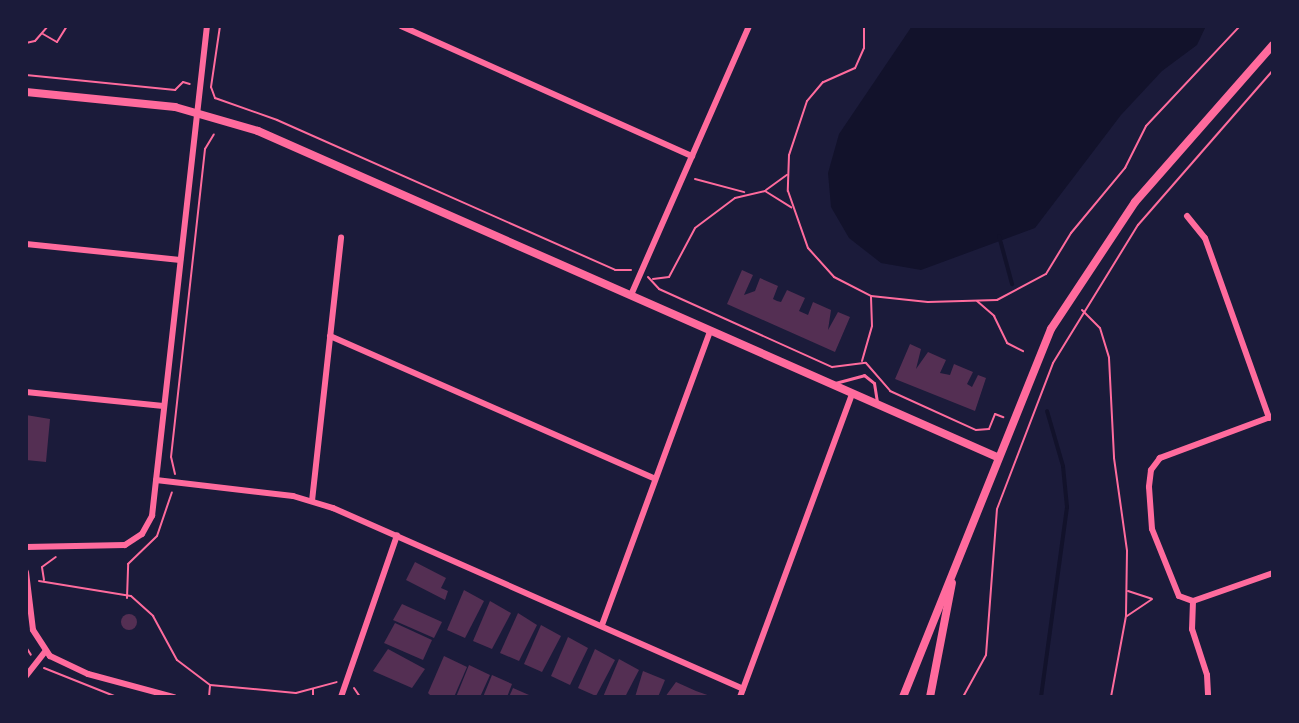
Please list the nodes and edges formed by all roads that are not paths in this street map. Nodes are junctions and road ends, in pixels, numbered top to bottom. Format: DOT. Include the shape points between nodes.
graph roads {
  1 [pos="207,26"];
  2 [pos="401,26"];
  3 [pos="749,26"];
  4 [pos="1273,45"];
  5 [pos="26,92"];
  6 [pos="195,111"];
  7 [pos="692,156"];
  8 [pos="1187,216"];
  9 [pos="341,238"];
  10 [pos="26,244"];
  11 [pos="180,260"];
  12 [pos="631,295"];
  13 [pos="710,331"];
  14 [pos="330,336"];
  15 [pos="833,386"];
  16 [pos="26,392"];
  17 [pos="852,394"];
  18 [pos="877,405"];
  19 [pos="163,406"];
  20 [pos="1271,417"];
  21 [pos="997,457"];
  22 [pos="655,479"];
  23 [pos="156,480"];
  24 [pos="312,501"];
  25 [pos="397,535"];
  26 [pos="26,547"];
  27 [pos="26,572"];
  28 [pos="1273,573"];
  29 [pos="953,578"];
  30 [pos="1193,601"];
  31 [pos="602,625"];
  32 [pos="45,652"];
  33 [pos="26,676"];
  34 [pos="743,689"];
  35 [pos="174,697"];
  36 [pos="341,697"];
  37 [pos="740,697"];
  38 [pos="903,697"];
  39 [pos="930,697"];
  40 [pos="1208,697"];
  1 -- 6 [label="street"];
  2 -- 7 [label="street"];
  3 -- 7 [label="street"];
  4 -- 21 [label="street" via="1135,202 1087,268 1040,351"];
  5 -- 6 [label="street"];
  6 -- 11 [label="street"];
  6 -- 12 [label="street" via="258,131"];
  7 -- 12 [label="street"];
  8 -- 20 [label="street" via="1205,238"];
  9 -- 14 [label="street"];
  10 -- 11 [label="street"];
  11 -- 19 [label="street"];
  12 -- 13 [label="street"];
  13 -- 15 [label="street"];
  13 -- 22 [label="street"];
  14 -- 22 [label="street"];
  14 -- 24 [label="street"];
  15 -- 17 [label="street"];
  15 -- 18 [label="lane" via="847,376 864,375 874,383"];
  16 -- 19 [label="street"];
  17 -- 18 [label="street"];
  17 -- 34 [label="street"];
  18 -- 21 [label="street"];
  19 -- 23 [label="street"];
  20 -- 30 [label="street" via="1167,455 1151,470 1156,544 1174,590"];
  21 -- 29 [label="street"];
  22 -- 31 [label="street"];
  23 -- 24 [label="street"];
  23 -- 26 [label="street" via="152,516 134,541"];
  24 -- 25 [label="street"];
  25 -- 31 [label="street"];
  25 -- 36 [label="street"];
  27 -- 32 [label="street" via="29,614"];
  28 -- 30 [label="street"];
  29 -- 38 [label="street"];
  29 -- 39 [label="street"];
  30 -- 40 [label="street" via="1192,629 1207,675"];
  31 -- 34 [label="street"];
  32 -- 33 [label="street"];
  32 -- 35 [label="street" via="88,674"];
  34 -- 37 [label="street"];
}
